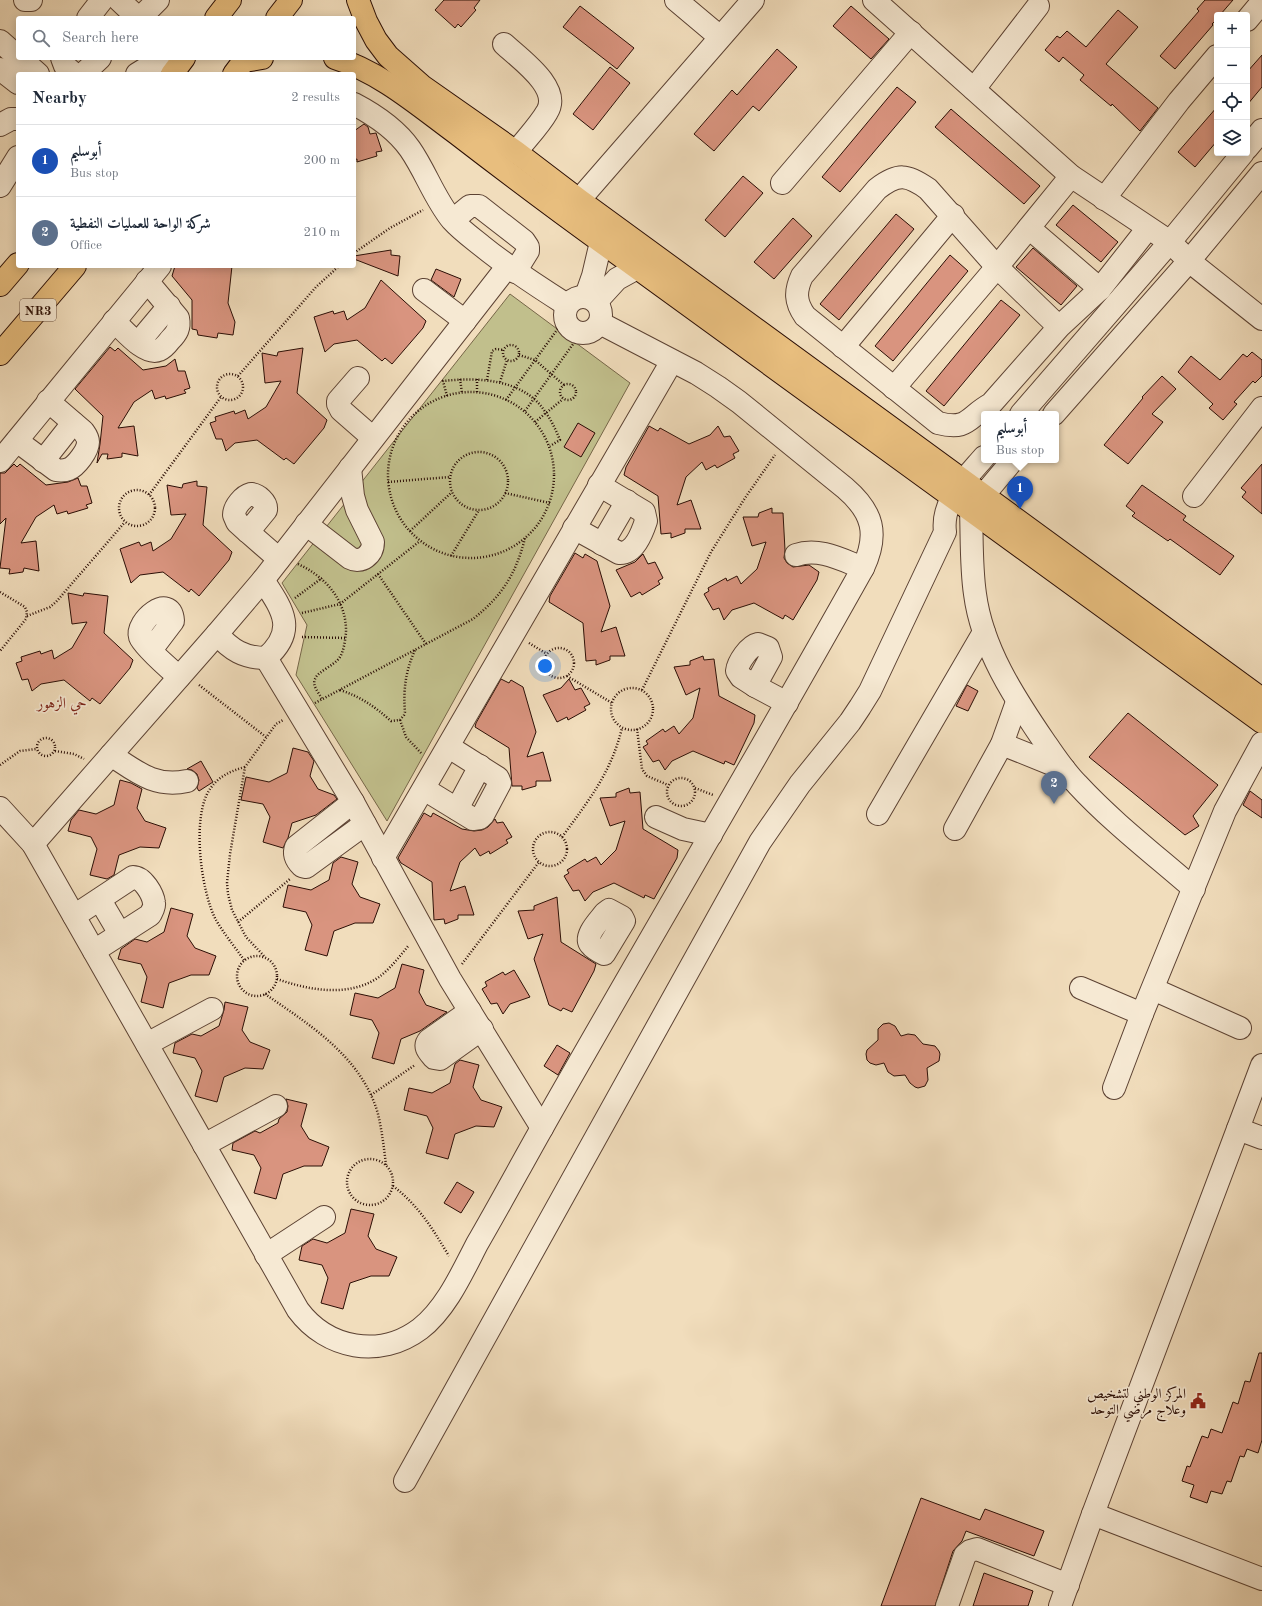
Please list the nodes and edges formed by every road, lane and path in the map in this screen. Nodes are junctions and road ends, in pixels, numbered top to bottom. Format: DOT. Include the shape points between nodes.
graph roads {
  1 [pos="25,0"];
  2 [pos="31,0"];
  3 [pos="102,0"];
  4 [pos="119,0"];
  5 [pos="158,0"];
  6 [pos="291,0"];
  7 [pos="358,0"];
  8 [pos="676,0"];
  9 [pos="753,0"];
  10 [pos="874,0"];
  11 [pos="1262,2"];
  12 [pos="1038,6"];
  13 [pos="90,16"];
  14 [pos="137,16"];
  15 [pos="141,16"];
  16 [pos="279,16"];
  17 [pos="1250,16"];
  18 [pos="911,32"];
  19 [pos="720,37"];
  20 [pos="0,41"];
  21 [pos="504,44"];
  22 [pos="16,54"];
  23 [pos="22,60"];
  24 [pos="63,60"];
  25 [pos="98,60"];
  26 [pos="160,60"];
  27 [pos="182,60"];
  28 [pos="341,60"];
  29 [pos="1214,60"];
  30 [pos="0,69"];
  31 [pos="36,72"];
  32 [pos="72,72"];
  33 [pos="85,72"];
  34 [pos="140,72"];
  35 [pos="174,72"];
  36 [pos="16,81"];
  37 [pos="974,89"];
  38 [pos="416,93"];
  39 [pos="356,105"];
  40 [pos="16,119"];
  41 [pos="0,125"];
  42 [pos="1262,130"];
  43 [pos="1250,144"];
  44 [pos="516,152"];
  45 [pos="1241,156"];
  46 [pos="16,160"];
  47 [pos="1262,173"];
  48 [pos="1071,176"];
  49 [pos="782,183"];
  50 [pos="0,186"];
  51 [pos="1104,199"];
  52 [pos="580,200"];
  53 [pos="440,203"];
  54 [pos="952,215"];
  55 [pos="566,216"];
  56 [pos="453,220"];
  57 [pos="1029,228"];
  58 [pos="1148,228"];
  59 [pos="601,242"];
  60 [pos="1170,242"];
  61 [pos="356,252"];
  62 [pos="1189,261"];
  63 [pos="16,266"];
  64 [pos="997,267"];
  65 [pos="73,268"];
  66 [pos="337,268"];
  67 [pos="637,268"];
  68 [pos="511,270"];
  69 [pos="154,274"];
  70 [pos="0,286"];
  71 [pos="1100,288"];
  72 [pos="424,290"];
  73 [pos="594,307"];
  74 [pos="571,319"];
  75 [pos="1262,319"];
  76 [pos="114,321"];
  77 [pos="465,321"];
  78 [pos="1059,327"];
  79 [pos="843,347"];
  80 [pos="504,350"];
  81 [pos="0,354"];
  82 [pos="519,355"];
  83 [pos="507,360"];
  84 [pos="535,360"];
  85 [pos="672,361"];
  86 [pos="552,374"];
  87 [pos="238,376"];
  88 [pos="358,378"];
  89 [pos="460,379"];
  90 [pos="477,379"];
  91 [pos="487,380"];
  92 [pos="500,382"];
  93 [pos="564,385"];
  94 [pos="515,388"];
  95 [pos="894,388"];
  96 [pos="477,392"];
  97 [pos="462,393"];
  98 [pos="447,396"];
  99 [pos="221,397"];
  100 [pos="534,399"];
  101 [pos="563,399"];
  102 [pos="506,400"];
  103 [pos="48,401"];
  104 [pos="1262,408"];
  105 [pos="525,411"];
  106 [pos="1024,411"];
  107 [pos="1057,411"];
  108 [pos="546,412"];
  109 [pos="535,422"];
  110 [pos="373,438"];
  111 [pos="785,440"];
  112 [pos="17,441"];
  113 [pos="550,446"];
  114 [pos="0,461"];
  115 [pos="981,461"];
  116 [pos="1010,463"];
  117 [pos="350,468"];
  118 [pos="450,478"];
  119 [pos="388,482"];
  120 [pos="599,485"];
  121 [pos="958,488"];
  122 [pos="452,492"];
  123 [pos="505,493"];
  124 [pos="149,495"];
  125 [pos="1194,496"];
  126 [pos="977,502"];
  127 [pos="550,503"];
  128 [pos="479,510"];
  129 [pos="125,522"];
  130 [pos="306,524"];
  131 [pos="574,528"];
  132 [pos="410,531"];
  133 [pos="248,532"];
  134 [pos="945,532"];
  135 [pos="525,538"];
  136 [pos="420,541"];
  137 [pos="283,554"];
  138 [pos="796,554"];
  139 [pos="452,556"];
  140 [pos="863,568"];
  141 [pos="378,574"];
  142 [pos="322,578"];
  143 [pos="262,580"];
  144 [pos="0,592"];
  145 [pos="340,604"];
  146 [pos="27,616"];
  147 [pos="283,621"];
  148 [pos="984,632"];
  149 [pos="217,634"];
  150 [pos="345,638"];
  151 [pos="426,644"];
  152 [pos="151,650"];
  153 [pos="416,650"];
  154 [pos="0,651"];
  155 [pos="266,658"];
  156 [pos="185,672"];
  157 [pos="567,676"];
  158 [pos="755,686"];
  159 [pos="339,690"];
  160 [pos="642,690"];
  161 [pos="322,699"];
  162 [pos="1262,699"];
  163 [pos="1017,702"];
  164 [pos="612,703"];
  165 [pos="787,703"];
  166 [pos="298,711"];
  167 [pos="400,720"];
  168 [pos="1262,722"];
  169 [pos="622,728"];
  170 [pos="637,729"];
  171 [pos="266,736"];
  172 [pos="1262,743"];
  173 [pos="1002,744"];
  174 [pos="449,747"];
  175 [pos="36,749"];
  176 [pos="55,751"];
  177 [pos="106,761"];
  178 [pos="0,766"];
  179 [pos="245,767"];
  180 [pos="437,767"];
  181 [pos="1064,769"];
  182 [pos="187,781"];
  183 [pos="668,785"];
  184 [pos="424,789"];
  185 [pos="353,802"];
  186 [pos="0,808"];
  187 [pos="878,814"];
  188 [pos="656,817"];
  189 [pos="365,824"];
  190 [pos="955,829"];
  191 [pos="711,835"];
  192 [pos="562,837"];
  193 [pos="33,844"];
  194 [pos="384,858"];
  195 [pos="539,862"];
  196 [pos="306,867"];
  197 [pos="1194,889"];
  198 [pos="100,900"];
  199 [pos="74,916"];
  200 [pos="238,922"];
  201 [pos="423,930"];
  202 [pos="120,934"];
  203 [pos="94,951"];
  204 [pos="604,954"];
  205 [pos="264,956"];
  206 [pos="244,960"];
  207 [pos="633,971"];
  208 [pos="277,979"];
  209 [pos="450,979"];
  210 [pos="1081,988"];
  211 [pos="1153,989"];
  212 [pos="264,994"];
  213 [pos="212,1009"];
  214 [pos="470,1011"];
  215 [pos="1142,1014"];
  216 [pos="1240,1028"];
  217 [pos="482,1029"];
  218 [pos="146,1044"];
  219 [pos="431,1054"];
  220 [pos="1262,1065"];
  221 [pos="1114,1088"];
  222 [pos="371,1095"];
  223 [pos="276,1106"];
  224 [pos="542,1128"];
  225 [pos="1238,1129"];
  226 [pos="1262,1138"];
  227 [pos="204,1145"];
  228 [pos="386,1165"];
  229 [pos="392,1186"];
  230 [pos="324,1217"];
  231 [pos="266,1255"];
  232 [pos="460,1275"];
  233 [pos="405,1481"];
  234 [pos="1093,1514"];
  235 [pos="1262,1579"];
  236 [pos="1068,1585"];
  237 [pos="947,1606"];
  238 [pos="1060,1606"];
  1 -- 2 [label="street"];
  3 -- 13 [label="street"];
  4 -- 14 [label="street"];
  5 -- 15 [label="street"];
  6 -- 16 [label="main road"];
  7 -- 38 [label="main road" via="376,40"];
  8 -- 19 [label="street"];
  9 -- 19 [label="street"];
  10 -- 18 [label="street"];
  11 -- 17 [label="street"];
  12 -- 37 [label="street"];
  18 -- 37 [label="street"];
  18 -- 49 [label="street"];
  19 -- 52 [label="street"];
  20 -- 22 [label="street"];
  21 -- 44 [label="street" via="541,78 551,100 548,111"];
  23 -- 31 [label="street"];
  24 -- 32 [label="street"];
  25 -- 33 [label="street"];
  26 -- 34 [label="street"];
  27 -- 35 [label="main road"];
  28 -- 38 [label="main road"];
  29 -- 51 [label="street"];
  30 -- 36 [label="street"];
  37 -- 48 [label="street"];
  38 -- 44 [label="main road"];
  38 -- 55 [label="main road"];
  39 -- 53 [label="street" via="371,113 400,136 411,150"];
  40 -- 41 [label="street" via="10,119"];
  42 -- 43 [label="street"];
  44 -- 52 [label="main road"];
  45 -- 60 [label="street"];
  46 -- 50 [label="street"];
  47 -- 62 [label="street"];
  48 -- 51 [label="street"];
  48 -- 57 [label="street"];
  51 -- 58 [label="street"];
  52 -- 55 [label="street"];
  52 -- 121 [label="main road"];
  53 -- 56 [label="street"];
  53 -- 61 [label="path" via="414,214"];
  54 -- 64 [label="street"];
  54 -- 79 [label="street"];
  54 -- 79 [label="street" via="928,189 914,179 901,177 888,181 877,189 802,276 796,296 799,307 805,316"];
  55 -- 59 [label="main road"];
  56 -- 68 [label="street"];
  56 -- 68 [label="street" via="470,206 478,206 524,241 528,251"];
  57 -- 64 [label="street"];
  57 -- 71 [label="street"];
  58 -- 60 [label="street"];
  58 -- 71 [label="street"];
  59 -- 67 [label="main road"];
  59 -- 73 [label="street" via="593,276"];
  60 -- 62 [label="street"];
  60 -- 106 [label="street"];
  62 -- 75 [label="street"];
  62 -- 107 [label="street"];
  63 -- 70 [label="main road"];
  64 -- 78 [label="street"];
  64 -- 95 [label="street"];
  65 -- 81 [label="main road, NR3"];
  66 -- 87 [label="path" via="316,287"];
  67 -- 73 [label="street" via="617,280"];
  67 -- 121 [label="main road"];
  68 -- 74 [label="street"];
  68 -- 77 [label="street"];
  69 -- 76 [label="street"];
  69 -- 76 [label="street" via="168,306 178,318 179,324 175,335 164,347 149,351"];
  71 -- 78 [label="street"];
  72 -- 77 [label="street"];
  73 -- 74 [label="street" via="579,296 572,299"];
  73 -- 74 [label="street" via="595,329 588,333"];
  73 -- 85 [label="street"];
  74 -- 84 [label="path"];
  74 -- 86 [label="path"];
  76 -- 103 [label="street"];
  77 -- 110 [label="street"];
  78 -- 95 [label="street" via="991,404 978,411 964,424 951,426 938,423"];
  79 -- 95 [label="street"];
  80 -- 82 [label="path" via="506,347 514,346"];
  80 -- 83 [label="path" via="504,357"];
  80 -- 91 [label="path" via="492,351"];
  82 -- 83 [label="path" via="514,361"];
  82 -- 84 [label="path"];
  83 -- 92 [label="path"];
  84 -- 86 [label="path"];
  84 -- 94 [label="path"];
  85 -- 111 [label="street" via="718,387"];
  85 -- 120 [label="street"];
  86 -- 93 [label="path"];
  86 -- 100 [label="path"];
  87 -- 99 [label="path" via="228,374 219,379 217,390"];
  87 -- 99 [label="path" via="243,386 239,396 229,400"];
  88 -- 110 [label="street" via="338,400 338,404 341,410"];
  89 -- 90 [label="path"];
  89 -- 97 [label="path"];
  89 -- 98 [label="path" via="443,381"];
  90 -- 91 [label="path"];
  90 -- 96 [label="path"];
  91 -- 92 [label="path"];
  92 -- 94 [label="path"];
  93 -- 101 [label="path" via="560,392"];
  93 -- 101 [label="path" via="574,387 576,395 570,400"];
  94 -- 100 [label="path"];
  94 -- 102 [label="path"];
  96 -- 97 [label="path"];
  96 -- 102 [label="path"];
  97 -- 98 [label="path"];
  98 -- 119 [label="path" via="422,408 402,428 391,454"];
  99 -- 124 [label="path"];
  100 -- 105 [label="path"];
  100 -- 108 [label="path"];
  101 -- 108 [label="path"];
  102 -- 105 [label="path"];
  103 -- 112 [label="street"];
  103 -- 112 [label="street" via="73,422 43,461"];
  104 -- 125 [label="street"];
  105 -- 109 [label="path"];
  108 -- 109 [label="path"];
  108 -- 113 [label="path" via="560,440"];
  109 -- 113 [label="path"];
  110 -- 117 [label="street"];
  111 -- 140 [label="street" via="857,498 866,512 872,544"];
  111 -- 160 [label="path" via="711,552"];
  112 -- 114 [label="street"];
  113 -- 127 [label="path" via="555,475"];
  115 -- 121 [label="street"];
  116 -- 126 [label="street"];
  117 -- 130 [label="street"];
  117 -- 130 [label="street" via="358,510 373,542 366,557 358,561 350,558"];
  118 -- 119 [label="path"];
  118 -- 122 [label="path"];
  118 -- 123 [label="path" via="452,470 463,457 478,452 487,454 500,462 505,469"];
  119 -- 132 [label="path" via="395,508"];
  120 -- 131 [label="street"];
  120 -- 131 [label="street" via="641,510 646,517 645,526 633,547 624,554 619,553"];
  121 -- 126 [label="main road"];
  121 -- 134 [label="street" via="946,508"];
  122 -- 128 [label="path" via="456,500 463,505"];
  122 -- 132 [label="path"];
  123 -- 127 [label="path"];
  123 -- 128 [label="path" via="495,505"];
  124 -- 129 [label="path" via="138,490 126,494 119,505 121,517"];
  124 -- 129 [label="path" via="155,506 153,518 143,526 130,526"];
  126 -- 134 [label="street" via="959,526"];
  126 -- 148 [label="street" via="975,595"];
  126 -- 162 [label="main road"];
  126 -- 168 [label="main road"];
  127 -- 135 [label="path" via="536,528"];
  128 -- 139 [label="path"];
  129 -- 146 [label="path" via="56,602"];
  130 -- 137 [label="street"];
  131 -- 174 [label="street"];
  132 -- 136 [label="path"];
  133 -- 137 [label="street"];
  134 -- 233 [label="street" via="870,691 850,722 800,784 760,842"];
  135 -- 139 [label="path" via="515,546 490,556"];
  135 -- 151 [label="path" via="516,568 495,599 473,619"];
  136 -- 139 [label="path"];
  136 -- 141 [label="path"];
  137 -- 142 [label="path" via="295,556 291,561"];
  137 -- 143 [label="street"];
  138 -- 140 [label="street" via="822,553"];
  140 -- 165 [label="street"];
  141 -- 145 [label="path"];
  141 -- 151 [label="path"];
  142 -- 145 [label="path"];
  142 -- 147 [label="path"];
  143 -- 147 [label="street"];
  143 -- 149 [label="street"];
  144 -- 146 [label="path" via="25,607"];
  145 -- 147 [label="path"];
  145 -- 150 [label="path" via="345,621"];
  146 -- 154 [label="path"];
  147 -- 150 [label="path"];
  147 -- 155 [label="street" via="276,648"];
  148 -- 163 [label="street" via="1003,678"];
  148 -- 187 [label="street"];
  149 -- 155 [label="street" via="236,652 250,657"];
  149 -- 156 [label="street"];
  150 -- 161 [label="path" via="340,657 314,680 314,686"];
  151 -- 153 [label="path"];
  152 -- 156 [label="street"];
  153 -- 159 [label="path"];
  153 -- 167 [label="path" via="407,674 404,688 405,712"];
  155 -- 166 [label="street"];
  156 -- 171 [label="path" via="204,677 198,684"];
  156 -- 177 [label="street"];
  157 -- 157 [label="path" via="574,667 572,656 563,649 552,650 545,659 547,670 550,675 556,677"];
  157 -- 164 [label="path"];
  158 -- 165 [label="street"];
  159 -- 161 [label="path"];
  159 -- 167 [label="path" via="368,702 391,720"];
  160 -- 164 [label="path" via="635,688 621,692"];
  160 -- 170 [label="path" via="652,701 654,708 653,715 644,727"];
  161 -- 166 [label="path"];
  163 -- 173 [label="street"];
  163 -- 181 [label="street"];
  164 -- 169 [label="path" via="613,717"];
  165 -- 191 [label="street"];
  166 -- 171 [label="path" via="276,724"];
  166 -- 185 [label="street"];
  167 -- 180 [label="path" via="406,737"];
  169 -- 170 [label="path"];
  169 -- 192 [label="path" via="606,774"];
  170 -- 183 [label="path" via="642,769 647,776"];
  171 -- 179 [label="path"];
  172 -- 197 [label="street" via="1225,811"];
  173 -- 181 [label="street"];
  173 -- 190 [label="street"];
  174 -- 180 [label="street"];
  174 -- 184 [label="street" via="480,766 457,809"];
  175 -- 176 [label="path" via="45,757 51,756"];
  175 -- 176 [label="path" via="41,739 47,738 53,740 56,745"];
  175 -- 178 [label="path" via="20,750"];
  176 -- 177 [label="path"];
  177 -- 182 [label="street" via="152,780 170,783"];
  177 -- 193 [label="street"];
  179 -- 200 [label="path" via="230,854 228,883 229,900"];
  179 -- 206 [label="path" via="224,775 209,791 204,801 199,843 202,875 210,906 216,920"];
  180 -- 184 [label="street"];
  181 -- 197 [label="street" via="1100,807"];
  183 -- 183 [label="path" via="666,796 674,805 684,806 693,799 695,788 688,780 677,778"];
  184 -- 194 [label="street"];
  185 -- 189 [label="street"];
  185 -- 196 [label="street" via="296,847 295,858"];
  186 -- 193 [label="street"];
  188 -- 191 [label="street" via="683,829"];
  189 -- 194 [label="street"];
  189 -- 196 [label="street"];
  191 -- 207 [label="street"];
  192 -- 195 [label="path" via="567,848 563,860 552,866"];
  192 -- 195 [label="path" via="556,833 549,833 538,838 534,850"];
  193 -- 199 [label="street"];
  194 -- 201 [label="street"];
  195 -- 209 [label="path"];
  196 -- 200 [label="path"];
  197 -- 211 [label="street"];
  198 -- 199 [label="street"];
  198 -- 202 [label="street"];
  198 -- 202 [label="street" via="133,877 143,881 154,903 153,909 150,915"];
  199 -- 203 [label="street"];
  200 -- 205 [label="path" via="246,937"];
  201 -- 208 [label="path" via="379,977 362,986 346,989 311,988"];
  201 -- 209 [label="street"];
  202 -- 203 [label="street"];
  203 -- 218 [label="street"];
  204 -- 207 [label="street"];
  205 -- 206 [label="path" via="250,956"];
  205 -- 208 [label="path" via="275,965"];
  206 -- 212 [label="path" via="237,972 240,986 251,994"];
  207 -- 224 [label="street"];
  208 -- 212 [label="path" via="270,991"];
  209 -- 214 [label="street"];
  210 -- 215 [label="street"];
  211 -- 215 [label="street"];
  211 -- 216 [label="street"];
  212 -- 222 [label="path" via="338,1048 355,1068"];
  213 -- 218 [label="street"];
  214 -- 217 [label="street"];
  214 -- 219 [label="street" via="429,1040 426,1045"];
  215 -- 221 [label="street"];
  217 -- 219 [label="street" via="440,1058 434,1058"];
  217 -- 224 [label="street"];
  218 -- 227 [label="street"];
  219 -- 222 [label="path"];
  220 -- 225 [label="street"];
  222 -- 228 [label="path" via="378,1113"];
  223 -- 227 [label="street"];
  224 -- 232 [label="street"];
  225 -- 226 [label="street"];
  225 -- 234 [label="street"];
  227 -- 231 [label="street"];
  228 -- 229 [label="path" via="393,1178"];
  228 -- 229 [label="path" via="374,1159 359,1161 353,1165 346,1177 348,1192 358,1202 365,1205 373,1204 386,1198"];
  229 -- 232 [label="path" via="410,1200 427,1220"];
  230 -- 231 [label="street"];
  231 -- 232 [label="street" via="305,1320 329,1338 361,1347 380,1346 420,1329 445,1301"];
  234 -- 235 [label="street"];
  234 -- 236 [label="street"];
  236 -- 237 [label="street" via="977,1549 970,1550 965,1554"];
  236 -- 238 [label="street"];
}
